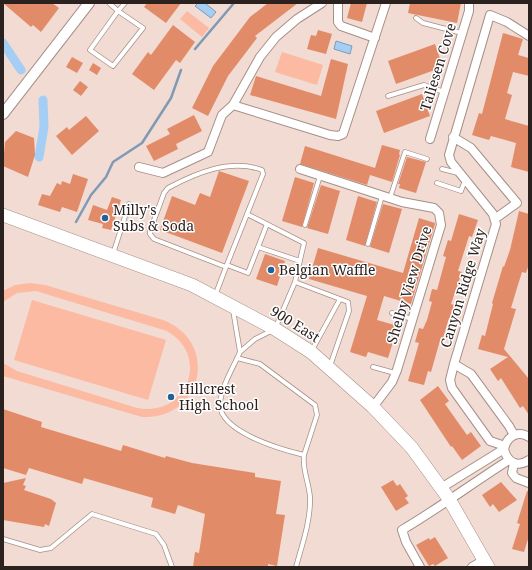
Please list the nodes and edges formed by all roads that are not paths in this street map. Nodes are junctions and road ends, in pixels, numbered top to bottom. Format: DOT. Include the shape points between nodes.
graph roads {
  1 [pos="89,3"];
  2 [pos="109,3"];
  3 [pos="125,3"];
  4 [pos="322,3"];
  5 [pos="338,3"];
  6 [pos="386,3"];
  7 [pos="469,3"];
  8 [pos="118,11"];
  9 [pos="416,18"];
  10 [pos="462,33"];
  11 [pos="529,36"];
  12 [pos="375,38"];
  13 [pos="444,92"];
  14 [pos="388,96"];
  15 [pos="233,105"];
  16 [pos="3,114"];
  17 [pos="453,137"];
  18 [pos="430,139"];
  19 [pos="427,159"];
  20 [pos="139,166"];
  21 [pos="300,169"];
  22 [pos="442,169"];
  23 [pos="320,175"];
  24 [pos="463,176"];
  25 [pos="437,184"];
  26 [pos="382,195"];
  27 [pos="390,198"];
  28 [pos="129,204"];
  29 [pos="247,214"];
  30 [pos="3,215"];
  31 [pos="496,218"];
  32 [pos="267,224"];
  33 [pos="305,225"];
  34 [pos="368,244"];
  35 [pos="258,247"];
  36 [pos="113,256"];
  37 [pos="300,261"];
  38 [pos="227,266"];
  39 [pos="295,282"];
  40 [pos="215,296"];
  41 [pos="340,299"];
  42 [pos="232,306"];
  43 [pos="392,313"];
  44 [pos="412,320"];
  45 [pos="275,328"];
  46 [pos="240,352"];
  47 [pos="311,352"];
  48 [pos="237,358"];
  49 [pos="454,364"];
  50 [pos="329,367"];
  51 [pos="373,367"];
  52 [pos="396,374"];
  53 [pos="373,406"];
  54 [pos="514,435"];
  55 [pos="529,438"];
  56 [pos="505,447"];
  57 [pos="304,455"];
  58 [pos="529,460"];
  59 [pos="511,461"];
  60 [pos="529,483"];
  61 [pos="445,493"];
  62 [pos="3,539"];
  63 [pos="486,563"];
  64 [pos="172,567"];
  65 [pos="296,567"];
  66 [pos="420,567"];
  67 [pos="472,567"];
  1 -- 16 [label="street"];
  2 -- 8 [label="lane"];
  3 -- 8 [label="lane"];
  4 -- 15 [label="street" via="276,37 260,57"];
  5 -- 12 [label="street" via="338,22 342,26"];
  6 -- 12 [label="street"];
  7 -- 10 [label="street, Taliesen Cove"];
  8 -- 8 [label="lane" via="143,28 113,66 90,50"];
  9 -- 10 [label="lane" via="423,23"];
  10 -- 13 [label="street, Taliesen Cove"];
  11 -- 17 [label="street, Canyon Ridge Way" via="490,15"];
  12 -- 15 [label="street" via="343,134 330,135"];
  13 -- 14 [label="lane" via="424,85"];
  13 -- 18 [label="street, Taliesen Cove"];
  15 -- 20 [label="street" via="222,116 208,152 163,174"];
  17 -- 24 [label="street, Canyon Ridge Way" via="449,155 451,162"];
  17 -- 31 [label="street, Canyon Ridge Way" via="471,148 517,203"];
  19 -- 27 [label="lane" via="405,152"];
  21 -- 23 [label="street, Shelby View Drive"];
  22 -- 24 [label="lane"];
  23 -- 26 [label="street, Shelby View Drive"];
  23 -- 33 [label="lane"];
  24 -- 25 [label="lane" via="461,191"];
  24 -- 31 [label="street, Canyon Ridge Way"];
  26 -- 27 [label="street, Shelby View Drive"];
  26 -- 34 [label="lane"];
  27 -- 44 [label="street, Shelby View Drive" via="434,208 441,218"];
  28 -- 36 [label="lane"];
  29 -- 32 [label="lane"];
  29 -- 38 [label="lane"];
  29 -- 38 [label="lane" via="263,174 262,170 256,168 241,165 219,167 173,186 164,193 150,231 152,238"];
  30 -- 36 [label="main road, 900 East"];
  31 -- 49 [label="street, Canyon Ridge Way"];
  32 -- 35 [label="lane"];
  32 -- 37 [label="lane" via="304,243"];
  35 -- 37 [label="lane"];
  35 -- 38 [label="lane" via="248,273"];
  36 -- 40 [label="main road, 900 East"];
  37 -- 39 [label="lane"];
  38 -- 40 [label="lane"];
  39 -- 41 [label="lane"];
  39 -- 45 [label="lane"];
  40 -- 42 [label="main road, 900 East"];
  41 -- 47 [label="lane"];
  41 -- 50 [label="lane" via="348,302 349,311"];
  42 -- 45 [label="main road, 900 East"];
  42 -- 46 [label="lane"];
  43 -- 44 [label="lane"];
  44 -- 52 [label="street, Shelby View Drive"];
  45 -- 46 [label="lane" via="255,339"];
  45 -- 47 [label="main road, 900 East"];
  46 -- 48 [label="lane"];
  47 -- 50 [label="main road, 900 East"];
  48 -- 57 [label="lane" via="260,364 315,405 317,415"];
  48 -- 57 [label="lane" via="231,367 220,404 225,418 259,442"];
  49 -- 54 [label="street, Canyon Ridge Way" via="471,374"];
  49 -- 56 [label="street, Canyon Ridge Way" via="450,380 452,388 490,441"];
  50 -- 53 [label="main road, 900 East"];
  51 -- 52 [label="lane"];
  52 -- 53 [label="street, Shelby View Drive"];
  53 -- 61 [label="main road, 900 East" via="412,448"];
  54 -- 55 [label="street" via="520,434"];
  54 -- 56 [label="street" via="509,438"];
  56 -- 59 [label="street"];
  56 -- 61 [label="street"];
  57 -- 65 [label="lane" via="310,498 306,529"];
  58 -- 59 [label="street" via="519,464"];
  59 -- 60 [label="street" via="512,473 516,478"];
  59 -- 61 [label="street"];
  61 -- 63 [label="main road, 900 East"];
  61 -- 66 [label="street" via="432,512 402,530"];
  62 -- 64 [label="lane" via="40,550 51,548 92,514 156,534 164,545"];
  63 -- 67 [label="street"];
}
